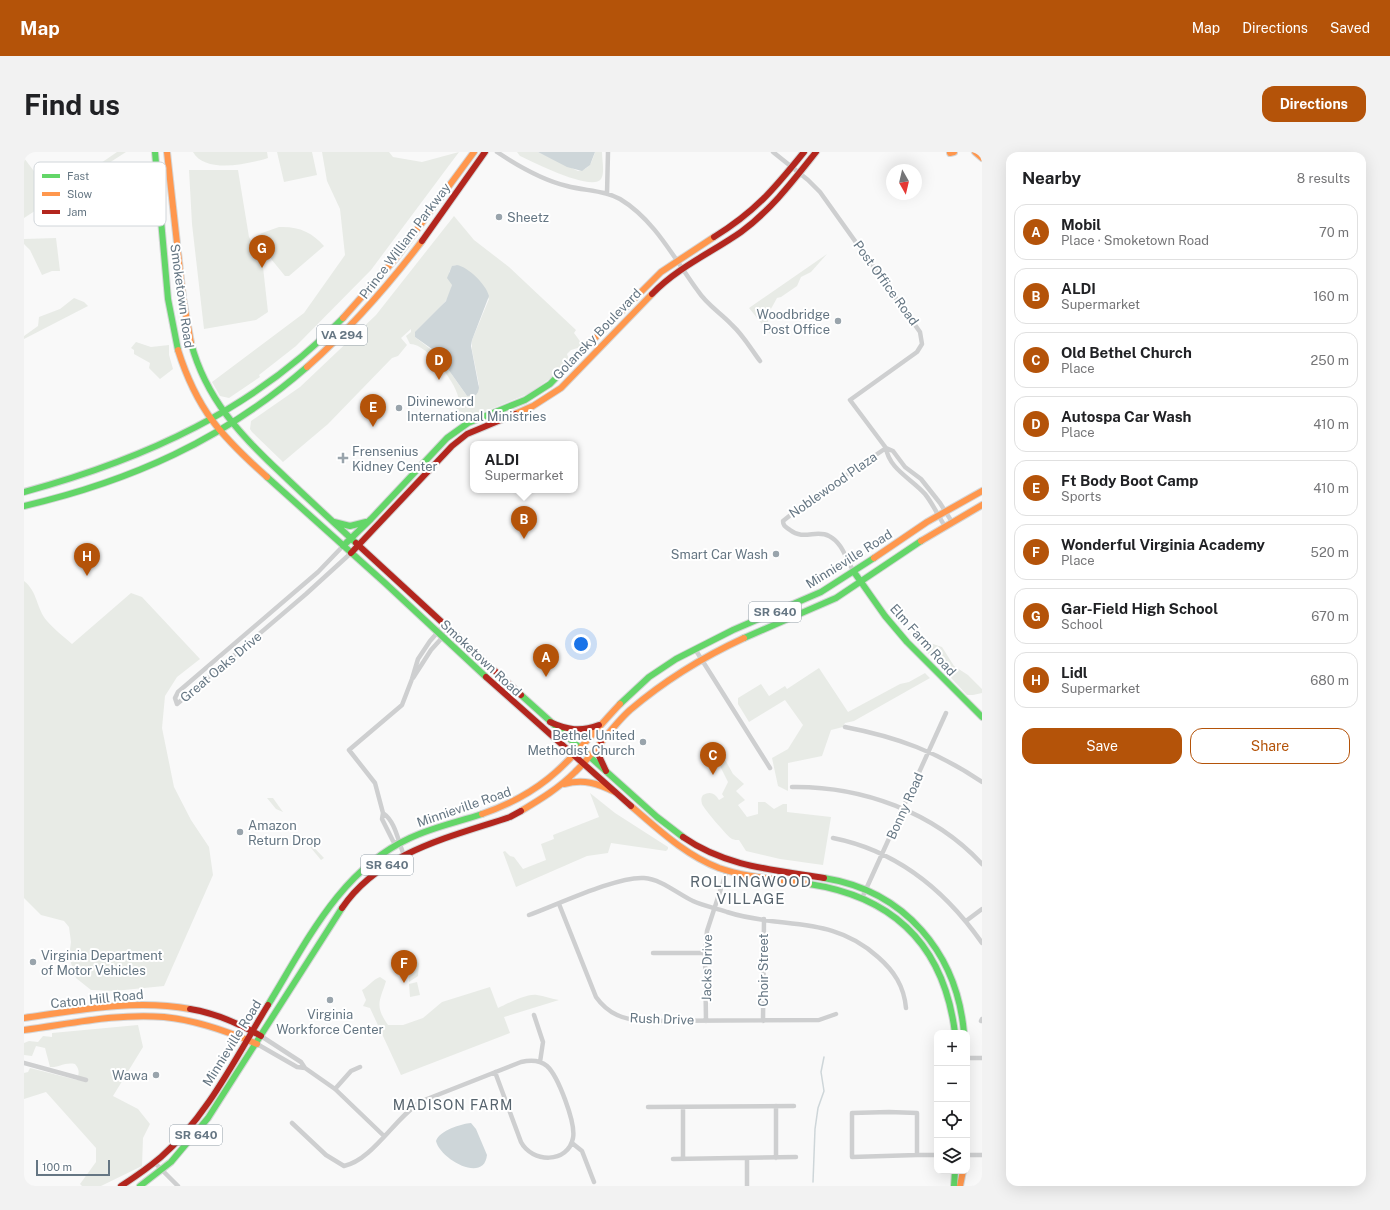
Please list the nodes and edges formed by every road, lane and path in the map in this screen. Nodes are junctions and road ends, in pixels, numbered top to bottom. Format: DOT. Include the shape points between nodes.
graph roads {
  1 [pos="155,152"];
  2 [pos="167,152"];
  3 [pos="474,152"];
  4 [pos="485,152"];
  5 [pos="497,152"];
  6 [pos="608,152"];
  7 [pos="773,152"];
  8 [pos="804,152"];
  9 [pos="816,152"];
  10 [pos="950,152"];
  11 [pos="954,152"];
  12 [pos="974,152"];
  13 [pos="982,158"];
  14 [pos="156,162"];
  15 [pos="792,167"];
  16 [pos="799,173"];
  17 [pos="607,194"];
  18 [pos="162,226"];
  19 [pos="677,260"];
  20 [pos="682,267"];
  21 [pos="576,358"];
  22 [pos="760,361"];
  23 [pos="583,365"];
  24 [pos="850,400"];
  25 [pos="223,413"];
  26 [pos="211,420"];
  27 [pos="230,423"];
  28 [pos="459,429"];
  29 [pos="218,430"];
  30 [pos="464,436"];
  31 [pos="886,448"];
  32 [pos="982,491"];
  33 [pos="24,492"];
  34 [pos="982,505"];
  35 [pos="24,506"];
  36 [pos="946,512"];
  37 [pos="938,516"];
  38 [pos="371,520"];
  39 [pos="333,522"];
  40 [pos="952,522"];
  41 [pos="945,526"];
  42 [pos="352,539"];
  43 [pos="359,545"];
  44 [pos="343,546"];
  45 [pos="351,553"];
  46 [pos="854,572"];
  47 [pos="861,582"];
  48 [pos="445,624"];
  49 [pos="450,629"];
  50 [pos="437,632"];
  51 [pos="442,637"];
  52 [pos="695,649"];
  53 [pos="702,660"];
  54 [pos="412,679"];
  55 [pos="946,713"];
  56 [pos="982,717"];
  57 [pos="550,722"];
  58 [pos="601,724"];
  59 [pos="845,727"];
  60 [pos="601,742"];
  61 [pos="580,749"];
  62 [pos="929,751"];
  63 [pos="574,756"];
  64 [pos="589,756"];
  65 [pos="582,764"];
  66 [pos="770,768"];
  67 [pos="606,771"];
  68 [pos="982,782"];
  69 [pos="562,785"];
  70 [pos="792,787"];
  71 [pos="615,792"];
  72 [pos="903,809"];
  73 [pos="833,838"];
  74 [pos="399,843"];
  75 [pos="883,853"];
  76 [pos="404,855"];
  77 [pos="982,864"];
  78 [pos="727,870"];
  79 [pos="866,890"];
  80 [pos="862,898"];
  81 [pos="559,904"];
  82 [pos="714,908"];
  83 [pos="982,909"];
  84 [pos="529,915"];
  85 [pos="764,919"];
  86 [pos="966,921"];
  87 [pos="982,943"];
  88 [pos="705,953"];
  89 [pos="653,954"];
  90 [pos="906,1008"];
  91 [pos="836,1014"];
  92 [pos="534,1015"];
  93 [pos="24,1018"];
  94 [pos="706,1021"];
  95 [pos="763,1021"];
  96 [pos="24,1030"];
  97 [pos="253,1030"];
  98 [pos="954,1030"];
  99 [pos="964,1030"];
  100 [pos="262,1036"];
  101 [pos="247,1039"];
  102 [pos="257,1044"];
  103 [pos="970,1058"];
  104 [pos="982,1058"];
  105 [pos="540,1062"];
  106 [pos="24,1063"];
  107 [pos="360,1067"];
  108 [pos="305,1068"];
  109 [pos="494,1072"];
  110 [pos="86,1080"];
  111 [pos="335,1089"];
  112 [pos="776,1106"];
  113 [pos="794,1106"];
  114 [pos="648,1107"];
  115 [pos="683,1107"];
  116 [pos="292,1123"];
  117 [pos="384,1136"];
  118 [pos="572,1142"];
  119 [pos="917,1155"];
  120 [pos="934,1155"];
  121 [pos="970,1155"];
  122 [pos="982,1155"];
  123 [pos="796,1157"];
  124 [pos="747,1158"];
  125 [pos="776,1158"];
  126 [pos="673,1159"];
  127 [pos="683,1159"];
  128 [pos="155,1163"];
  129 [pos="162,1170"];
  130 [pos="955,1174"];
  131 [pos="962,1174"];
  132 [pos="594,1182"];
  133 [pos="121,1186"];
  134 [pos="140,1186"];
  135 [pos="178,1186"];
  136 [pos="747,1186"];
  137 [pos="954,1186"];
  138 [pos="960,1186"];
  1 -- 14 [label="main road, Smoketown Road"];
  2 -- 25 [label="main road, Smoketown Road" via="187,328 200,372"];
  3 -- 25 [label="main road, Prince William Parkway / VA 294" via="401,252 349,312 293,363"];
  4 -- 27 [label="main road, Prince William Parkway / VA 294" via="399,272 365,312 307,367"];
  5 -- 17 [label="street" via="521,167 556,182"];
  6 -- 17 [label="street"];
  7 -- 15 [label="street"];
  8 -- 15 [label="main road, Golansky Boulevard"];
  9 -- 16 [label="main road, Golansky Boulevard"];
  10 -- 11 [label="main road"];
  12 -- 13 [label="main road"];
  15 -- 16 [label="street"];
  15 -- 19 [label="main road, Golansky Boulevard" via="776,188 747,216"];
  16 -- 20 [label="main road, Golansky Boulevard" via="779,198 755,221"];
  16 -- 24 [label="street, Post Office Road" via="820,192 922,336 922,344 917,352"];
  17 -- 19 [label="street" via="636,211"];
  18 -- 26 [label="main road, Smoketown Road" via="174,340 189,383"];
  19 -- 20 [label="street"];
  19 -- 21 [label="main road, Golansky Boulevard" via="650,281"];
  20 -- 22 [label="street" via="706,302 738,330"];
  20 -- 23 [label="main road, Golansky Boulevard" via="658,287"];
  21 -- 23 [label="main road"];
  21 -- 28 [label="main road, Golansky Boulevard" via="536,394 482,416"];
  23 -- 30 [label="main road, Golansky Boulevard" via="561,388 545,399"];
  24 -- 31 [label="street, Noblewood Plaza"];
  25 -- 26 [label="main road, Prince William Parkway / VA 294"];
  25 -- 27 [label="main road, Smoketown Road"];
  26 -- 29 [label="main road, Smoketown Road"];
  26 -- 33 [label="main road, Prince William Parkway / VA 294" via="175,440 96,473"];
  27 -- 29 [label="main road, Prince William Parkway / VA 294"];
  27 -- 39 [label="main road, Smoketown Road"];
  28 -- 30 [label="main road"];
  28 -- 38 [label="main road, Golansky Boulevard" via="434,451"];
  29 -- 35 [label="main road, Prince William Parkway / VA 294" via="174,455 119,479 66,497"];
  29 -- 44 [label="main road, Smoketown Road"];
  30 -- 43 [label="main road, Golansky Boulevard" via="440,457"];
  31 -- 36 [label="street, Noblewood Plaza" via="893,451 905,467 921,479"];
  31 -- 37 [label="street, Noblewood Plaza" via="894,464 925,494"];
  31 -- 46 [label="street, Noblewood Plaza" via="783,521 784,526 797,535 829,536 838,543"];
  32 -- 36 [label="main road, Minnieville Road / SR 640"];
  34 -- 40 [label="main road, Minnieville Road / SR 640"];
  36 -- 37 [label="main road, Minnieville Road / SR 640"];
  36 -- 40 [label="street, Noblewood Plaza"];
  37 -- 41 [label="street, Noblewood Plaza"];
  37 -- 46 [label="main road, Minnieville Road / SR 640"];
  38 -- 39 [label="main road" via="355,525"];
  38 -- 42 [label="main road, Golansky Boulevard"];
  39 -- 42 [label="main road, Smoketown Road"];
  40 -- 41 [label="main road, Minnieville Road / SR 640"];
  41 -- 47 [label="main road, Minnieville Road / SR 640"];
  42 -- 43 [label="main road, Smoketown Road"];
  42 -- 44 [label="main road, Golansky Boulevard"];
  43 -- 45 [label="main road, Golansky Boulevard"];
  43 -- 48 [label="main road, Smoketown Road"];
  44 -- 45 [label="main road, Smoketown Road"];
  44 -- 45 [label="street, Great Oaks Drive" via="318,572 178,692 175,698 177,704"];
  45 -- 50 [label="main road, Smoketown Road"];
  46 -- 47 [label="main road, Elm Farm Road"];
  46 -- 52 [label="main road, Minnieville Road / SR 640" via="815,595"];
  47 -- 53 [label="main road, Minnieville Road / SR 640" via="818,607 742,639"];
  47 -- 56 [label="main road, Elm Farm Road" via="907,642"];
  48 -- 49 [label="main road, Smoketown Road"];
  48 -- 50 [label="street"];
  49 -- 51 [label="street"];
  49 -- 57 [label="main road, Smoketown Road"];
  50 -- 51 [label="main road, Smoketown Road"];
  50 -- 54 [label="street" via="418,659"];
  51 -- 54 [label="street"];
  51 -- 63 [label="main road, Smoketown Road"];
  52 -- 53 [label="street"];
  52 -- 58 [label="main road, Minnieville Road / SR 640" via="646,679"];
  53 -- 60 [label="main road, Minnieville Road / SR 640" via="637,704"];
  53 -- 66 [label="street"];
  54 -- 74 [label="street" via="405,700 397,710 349,750 375,782 383,813 382,819 393,841"];
  55 -- 62 [label="street, Bonny Road"];
  57 -- 58 [label="main road" via="578,732"];
  57 -- 61 [label="main road, Smoketown Road"];
  58 -- 61 [label="main road, Minnieville Road / SR 640"];
  59 -- 62 [label="street" via="901,740"];
  60 -- 64 [label="main road, Minnieville Road / SR 640"];
  60 -- 67 [label="main road" via="599,756"];
  61 -- 63 [label="main road, Minnieville Road / SR 640"];
  61 -- 64 [label="main road, Smoketown Road"];
  62 -- 68 [label="street"];
  62 -- 72 [label="street, Bonny Road"];
  63 -- 65 [label="main road, Smoketown Road"];
  63 -- 74 [label="main road, Minnieville Road / SR 640" via="548,781 522,798"];
  64 -- 65 [label="main road, Minnieville Road / SR 640"];
  64 -- 67 [label="main road, Smoketown Road"];
  65 -- 69 [label="main road, Minnieville Road / SR 640"];
  65 -- 71 [label="main road, Smoketown Road"];
  67 -- 79 [label="main road, Smoketown Road" via="679,834 718,857 747,866 837,879"];
  69 -- 71 [label="main road" via="589,780"];
  69 -- 76 [label="main road, Minnieville Road / SR 640" via="538,803 510,817 431,843"];
  70 -- 72 [label="street" via="844,790"];
  71 -- 78 [label="main road, Smoketown Road" via="686,851"];
  72 -- 75 [label="street, Bonny Road"];
  72 -- 77 [label="street" via="920,816 944,832"];
  73 -- 75 [label="street"];
  74 -- 76 [label="street"];
  74 -- 97 [label="main road, Minnieville Road / SR 640" via="362,868 338,894"];
  75 -- 79 [label="street, Bonny Road"];
  75 -- 86 [label="street" via="931,884"];
  76 -- 100 [label="main road, Minnieville Road / SR 640" via="369,879 345,904"];
  78 -- 80 [label="main road, Smoketown Road" via="840,890"];
  78 -- 82 [label="street, Jacks Drive"];
  79 -- 80 [label="street, Bonny Road"];
  79 -- 99 [label="main road, Smoketown Road" via="901,910 934,946 956,987"];
  80 -- 98 [label="main road, Smoketown Road" via="886,911 908,929 932,959 948,994"];
  81 -- 82 [label="street" via="617,881 645,878 661,883 695,902"];
  81 -- 84 [label="street"];
  81 -- 94 [label="street, Rush Drive" via="592,989 606,1009 623,1018 637,1021"];
  82 -- 85 [label="street"];
  82 -- 88 [label="street, Jacks Drive" via="707,930"];
  83 -- 86 [label="street"];
  85 -- 90 [label="street" via="825,928 853,937 891,969 903,991"];
  85 -- 95 [label="street, Choir Street"];
  86 -- 87 [label="street"];
  88 -- 89 [label="street"];
  88 -- 94 [label="street, Jacks Drive"];
  91 -- 95 [label="street, Rush Drive" via="819,1020"];
  92 -- 105 [label="street" via="543,1042"];
  93 -- 97 [label="main road, Caton Hill Road" via="145,1004 206,1012"];
  94 -- 95 [label="street, Rush Drive"];
  96 -- 101 [label="main road, Caton Hill Road" via="126,1017 163,1017 204,1024"];
  97 -- 100 [label="main road, Caton Hill Road"];
  97 -- 101 [label="main road, Minnieville Road / SR 640"];
  100 -- 102 [label="main road, Minnieville Road / SR 640"];
  100 -- 108 [label="street"];
  101 -- 102 [label="main road, Caton Hill Road"];
  101 -- 128 [label="main road, Minnieville Road / SR 640" via="196,1119 177,1143"];
  102 -- 108 [label="street" via="297,1067"];
  102 -- 129 [label="main road, Minnieville Road / SR 640" via="196,1136"];
  103 -- 104 [label="street"];
  105 -- 109 [label="street" via="521,1062"];
  105 -- 118 [label="street" via="553,1073 563,1097 573,1123"];
  106 -- 110 [label="street"];
  107 -- 111 [label="street" via="351,1071"];
  108 -- 111 [label="street"];
  109 -- 117 [label="street" via="422,1101 410,1109"];
  109 -- 118 [label="street" via="526,1150 540,1158 553,1158 563,1153"];
  111 -- 117 [label="street"];
  112 -- 113 [label="street"];
  112 -- 115 [label="street"];
  112 -- 125 [label="street"];
  114 -- 115 [label="street"];
  115 -- 127 [label="street"];
  116 -- 117 [label="street" via="326,1155 344,1166 362,1158"];
  118 -- 132 [label="street" via="582,1151"];
  119 -- 119 [label="street" via="852,1157 851,1114 915,1112"];
  119 -- 120 [label="street"];
  121 -- 122 [label="street"];
  123 -- 125 [label="street"];
  124 -- 125 [label="street"];
  124 -- 127 [label="street"];
  124 -- 136 [label="street"];
  126 -- 127 [label="street"];
  128 -- 129 [label="street"];
  128 -- 133 [label="main road, Minnieville Road / SR 640"];
  129 -- 134 [label="main road, Minnieville Road / SR 640"];
  129 -- 135 [label="street"];
  130 -- 137 [label="main road"];
  131 -- 138 [label="main road"];
}
